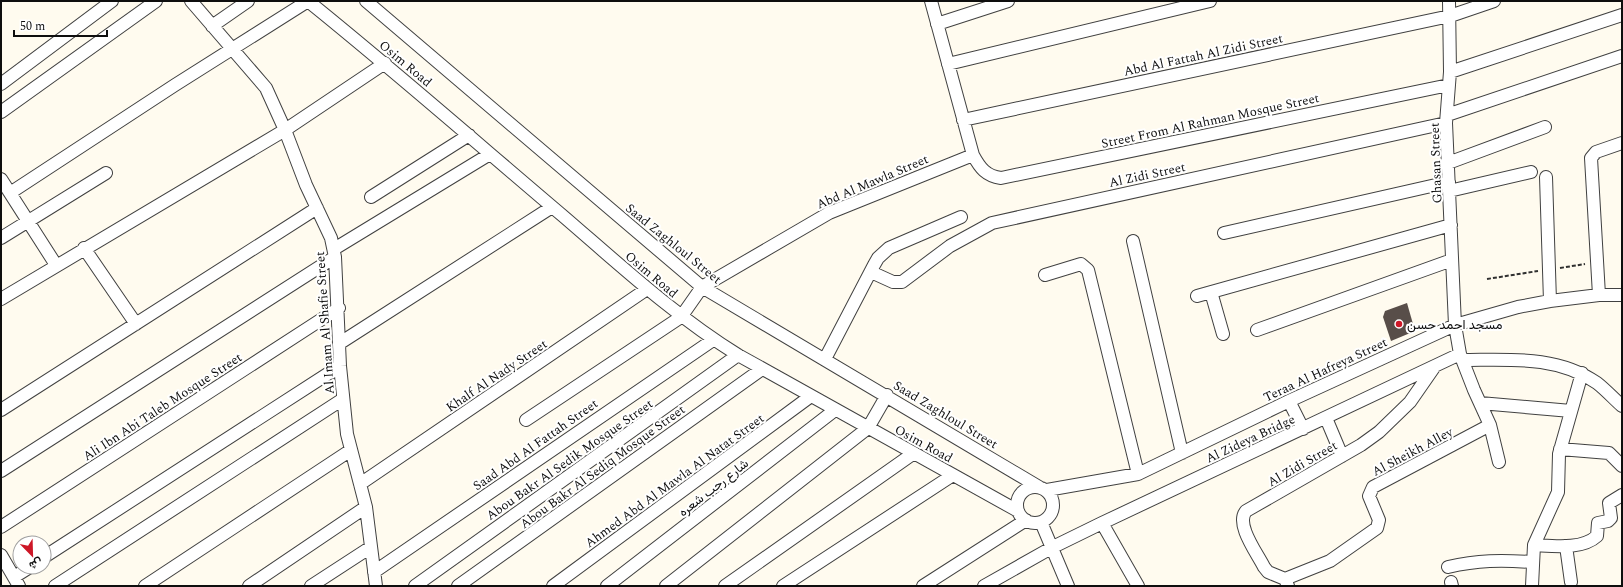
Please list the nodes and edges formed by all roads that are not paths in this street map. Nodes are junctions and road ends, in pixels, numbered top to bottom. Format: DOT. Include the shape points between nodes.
graph roads {
  1 [pos="112,1"];
  2 [pos="156,1"];
  3 [pos="191,1"];
  4 [pos="248,1"];
  5 [pos="308,1"];
  6 [pos="366,1"];
  7 [pos="931,1"];
  8 [pos="1008,1"];
  9 [pos="1210,1"];
  10 [pos="1450,1"];
  11 [pos="1494,1"];
  12 [pos="1622,15"];
  13 [pos="1450,16"];
  14 [pos="937,24"];
  15 [pos="212,26"];
  16 [pos="232,48"];
  17 [pos="1622,56"];
  18 [pos="385,63"];
  19 [pos="948,64"];
  20 [pos="1450,72"];
  21 [pos="1,84"];
  22 [pos="1449,85"];
  23 [pos="1,112"];
  24 [pos="1447,119"];
  25 [pos="963,120"];
  26 [pos="1545,127"];
  27 [pos="285,130"];
  28 [pos="469,135"];
  29 [pos="1622,143"];
  30 [pos="490,154"];
  31 [pos="973,155"];
  32 [pos="1448,163"];
  33 [pos="1530,172"];
  34 [pos="106,173"];
  35 [pos="1546,176"];
  36 [pos="1,178"];
  37 [pos="1449,186"];
  38 [pos="10,193"];
  39 [pos="371,197"];
  40 [pos="552,207"];
  41 [pos="317,208"];
  42 [pos="961,217"];
  43 [pos="28,221"];
  44 [pos="1451,225"];
  45 [pos="1224,233"];
  46 [pos="1,238"];
  47 [pos="1133,241"];
  48 [pos="84,248"];
  49 [pos="334,253"];
  50 [pos="1452,260"];
  51 [pos="56,265"];
  52 [pos="871,272"];
  53 [pos="1046,275"];
  54 [pos="702,286"];
  55 [pos="647,289"];
  56 [pos="1211,292"];
  57 [pos="1599,295"];
  58 [pos="1622,295"];
  59 [pos="1197,296"];
  60 [pos="1,298"];
  61 [pos="1550,301"];
  62 [pos="339,308"];
  63 [pos="681,317"];
  64 [pos="136,324"];
  65 [pos="1455,324"];
  66 [pos="1257,330"];
  67 [pos="1223,334"];
  68 [pos="713,340"];
  69 [pos="340,343"];
  70 [pos="738,356"];
  71 [pos="1461,357"];
  72 [pos="824,359"];
  73 [pos="340,366"];
  74 [pos="1435,366"];
  75 [pos="762,369"];
  76 [pos="1582,374"];
  77 [pos="887,395"];
  78 [pos="811,396"];
  79 [pos="343,399"];
  80 [pos="1290,401"];
  81 [pos="1480,403"];
  82 [pos="1622,406"];
  83 [pos="1,410"];
  84 [pos="836,410"];
  85 [pos="1571,411"];
  86 [pos="1326,418"];
  87 [pos="526,420"];
  88 [pos="1490,425"];
  89 [pos="868,428"];
  90 [pos="1302,428"];
  91 [pos="1560,449"];
  92 [pos="351,450"];
  93 [pos="914,453"];
  94 [pos="1182,453"];
  95 [pos="1342,456"];
  96 [pos="1500,462"];
  97 [pos="1622,466"];
  98 [pos="1,471"];
  99 [pos="1138,474"];
  100 [pos="953,475"];
  101 [pos="360,484"];
  102 [pos="1043,488"];
  103 [pos="1622,495"];
  104 [pos="366,507"];
  105 [pos="1018,511"];
  106 [pos="1026,520"];
  107 [pos="1041,522"];
  108 [pos="1102,523"];
  109 [pos="1,527"];
  110 [pos="1534,545"];
  111 [pos="1566,546"];
  112 [pos="371,547"];
  113 [pos="1053,547"];
  114 [pos="52,552"];
  115 [pos="1,555"];
  116 [pos="1532,562"];
  117 [pos="1448,567"];
  118 [pos="374,572"];
  119 [pos="17,582"];
  120 [pos="1571,582"];
  121 [pos="1287,583"];
  122 [pos="55,586"];
  123 [pos="145,586"];
  124 [pos="249,586"];
  125 [pos="311,586"];
  126 [pos="376,586"];
  127 [pos="415,586"];
  128 [pos="458,586"];
  129 [pos="553,586"];
  130 [pos="607,586"];
  131 [pos="666,586"];
  132 [pos="725,586"];
  133 [pos="783,586"];
  134 [pos="923,586"];
  135 [pos="984,586"];
  136 [pos="1068,586"];
  137 [pos="1138,586"];
  138 [pos="1532,586"];
  1 -- 21 [label="street"];
  2 -- 23 [label="street"];
  3 -- 15 [label="street, Al Imam Al Shafie Street"];
  4 -- 15 [label="street"];
  5 -- 16 [label="street"];
  5 -- 18 [label="street, Osim Road"];
  6 -- 54 [label="street, Saad Zaghloul Street"];
  7 -- 14 [label="street"];
  8 -- 14 [label="street"];
  9 -- 19 [label="street"];
  10 -- 13 [label="street, Ghasan Street"];
  11 -- 13 [label="street, Abd Al Fattah Al Zidi Street"];
  12 -- 20 [label="street"];
  13 -- 20 [label="street, Ghasan Street"];
  13 -- 25 [label="street, Abd Al Fattah Al Zidi Street"];
  14 -- 19 [label="street"];
  15 -- 16 [label="street, Al Imam Al Shafie Street"];
  16 -- 27 [label="street, Al Imam Al Shafie Street" via="266,88"];
  16 -- 38 [label="street"];
  17 -- 24 [label="street"];
  18 -- 27 [label="street"];
  18 -- 28 [label="street, Osim Road"];
  19 -- 25 [label="street"];
  20 -- 22 [label="street, Ghasan Street"];
  22 -- 24 [label="street, Ghasan Street"];
  22 -- 31 [label="street, Street From Al Rahman Mosque Street" via="1001,178 985,173"];
  24 -- 32 [label="street, Ghasan Street"];
  24 -- 52 [label="street, Al Zidi Street" via="992,223 950,246 902,282 893,282"];
  25 -- 31 [label="street"];
  26 -- 32 [label="street"];
  27 -- 41 [label="street, Al Imam Al Shafie Street"];
  27 -- 48 [label="street"];
  28 -- 30 [label="street, Osim Road"];
  28 -- 39 [label="street"];
  29 -- 57 [label="street" via="1596,152 1592,158"];
  30 -- 40 [label="street, Osim Road"];
  30 -- 49 [label="street"];
  31 -- 54 [label="street, Abd Al Mawla Street" via="829,213"];
  32 -- 37 [label="street, Ghasan Street"];
  33 -- 37 [label="street"];
  34 -- 43 [label="street"];
  35 -- 61 [label="street"];
  36 -- 38 [label="street"];
  37 -- 44 [label="street, Ghasan Street"];
  37 -- 45 [label="street"];
  38 -- 43 [label="street"];
  40 -- 55 [label="street, Osim Road"];
  40 -- 69 [label="street"];
  41 -- 49 [label="street, Al Imam Al Shafie Street" via="327,227"];
  41 -- 64 [label="street"];
  42 -- 52 [label="street" via="890,248 878,258"];
  43 -- 46 [label="street"];
  43 -- 51 [label="street"];
  44 -- 50 [label="street, Ghasan Street"];
  44 -- 56 [label="street"];
  47 -- 94 [label="street"];
  48 -- 51 [label="street"];
  48 -- 64 [label="street"];
  49 -- 62 [label="street, Al Imam Al Shafie Street"];
  49 -- 98 [label="street"];
  50 -- 65 [label="street, Ghasan Street"];
  50 -- 66 [label="street"];
  51 -- 60 [label="street"];
  52 -- 72 [label="street"];
  53 -- 99 [label="street" via="1081,264 1088,270"];
  54 -- 63 [label="street"];
  54 -- 72 [label="street, Saad Zaghloul Street"];
  55 -- 63 [label="street, Osim Road"];
  55 -- 101 [label="street, Khalf Al Nady Street"];
  56 -- 59 [label="street"];
  56 -- 67 [label="street"];
  57 -- 58 [label="street, Teraa Al Hafreya Street"];
  57 -- 61 [label="street, Teraa Al Hafreya Street"];
  61 -- 65 [label="street, Teraa Al Hafreya Street"];
  62 -- 69 [label="street, Al Imam Al Shafie Street"];
  62 -- 109 [label="street, Ali Ibn Abi Taleb Mosque Street"];
  63 -- 68 [label="street, Osim Road"];
  63 -- 87 [label="street"];
  64 -- 83 [label="street"];
  65 -- 71 [label="street, Ghasan Street"];
  65 -- 80 [label="street, Teraa Al Hafreya Street"];
  68 -- 70 [label="street, Osim Road"];
  68 -- 118 [label="street, Saad Abd Al Fattah Street"];
  69 -- 73 [label="street, Al Imam Al Shafie Street"];
  70 -- 75 [label="street, Osim Road"];
  70 -- 127 [label="street, Abou Bakr Al Sedik Mosque Street"];
  71 -- 74 [label="street, Al Zideya Bridge"];
  71 -- 76 [label="street" via="1542,361"];
  71 -- 81 [label="street, Ghasan Street"];
  72 -- 77 [label="street, Saad Zaghloul Street"];
  73 -- 79 [label="street, Al Imam Al Shafie Street"];
  73 -- 114 [label="street"];
  74 -- 86 [label="street, Al Zideya Bridge"];
  74 -- 95 [label="street, Al Zidi Street" via="1410,402 1395,418 1379,432"];
  75 -- 78 [label="street, Osim Road"];
  75 -- 128 [label="street, Abou Bakr Al Sediq Mosque Street"];
  76 -- 82 [label="street" via="1598,384"];
  76 -- 85 [label="street"];
  77 -- 89 [label="street"];
  77 -- 102 [label="street, Saad Zaghloul Street"];
  78 -- 84 [label="street, Osim Road"];
  78 -- 129 [label="street, Ahmed Abd Al Mawla Al Natat Street"];
  79 -- 92 [label="street, Al Imam Al Shafie Street"];
  79 -- 122 [label="street"];
  80 -- 90 [label="street"];
  80 -- 94 [label="street, Teraa Al Hafreya Street"];
  81 -- 85 [label="street"];
  81 -- 88 [label="street, Ghasan Street"];
  84 -- 89 [label="street, Osim Road"];
  84 -- 130 [label="street, شارع رجب شعره"];
  85 -- 91 [label="street"];
  86 -- 90 [label="street, Al Zideya Bridge"];
  86 -- 95 [label="street"];
  88 -- 96 [label="street, Ghasan Street"];
  88 -- 121 [label="street, Al Sheikh Alley" via="1373,487 1369,496 1379,520 1377,528 1330,561"];
  89 -- 93 [label="street, Osim Road"];
  89 -- 131 [label="street"];
  90 -- 108 [label="street, Al Zideya Bridge"];
  91 -- 97 [label="street" via="1609,453"];
  91 -- 110 [label="street" via="1558,492"];
  92 -- 101 [label="street, Al Imam Al Shafie Street"];
  92 -- 123 [label="street"];
  93 -- 100 [label="street, Osim Road"];
  93 -- 132 [label="street"];
  94 -- 99 [label="street, Teraa Al Hafreya Street"];
  95 -- 121 [label="street, Al Zidi Street" via="1243,515 1242,526 1264,567"];
  99 -- 102 [label="street, Teraa Al Hafreya Street"];
  100 -- 105 [label="street, Osim Road"];
  100 -- 133 [label="street"];
  101 -- 104 [label="street, Al Imam Al Shafie Street"];
  102 -- 105 [label="street" via="1029,487 1021,494 1017,503"];
  102 -- 107 [label="street" via="1053,499 1054,505 1050,515"];
  103 -- 111 [label="street" via="1609,503 1611,518 1597,524 1597,537"];
  104 -- 112 [label="street, Al Imam Al Shafie Street"];
  104 -- 124 [label="street"];
  105 -- 106 [label="street"];
  106 -- 107 [label="street"];
  106 -- 134 [label="street"];
  107 -- 113 [label="street"];
  108 -- 113 [label="street, Al Zideya Bridge"];
  108 -- 137 [label="street"];
  110 -- 111 [label="street"];
  110 -- 116 [label="street"];
  111 -- 120 [label="street"];
  112 -- 118 [label="street, Al Imam Al Shafie Street"];
  112 -- 125 [label="street"];
  113 -- 135 [label="street, Al Zideya Bridge"];
  113 -- 136 [label="street"];
  115 -- 119 [label="street"];
  116 -- 117 [label="street" via="1472,561"];
  116 -- 138 [label="street"];
  118 -- 126 [label="street, Al Imam Al Shafie Street"];
}
